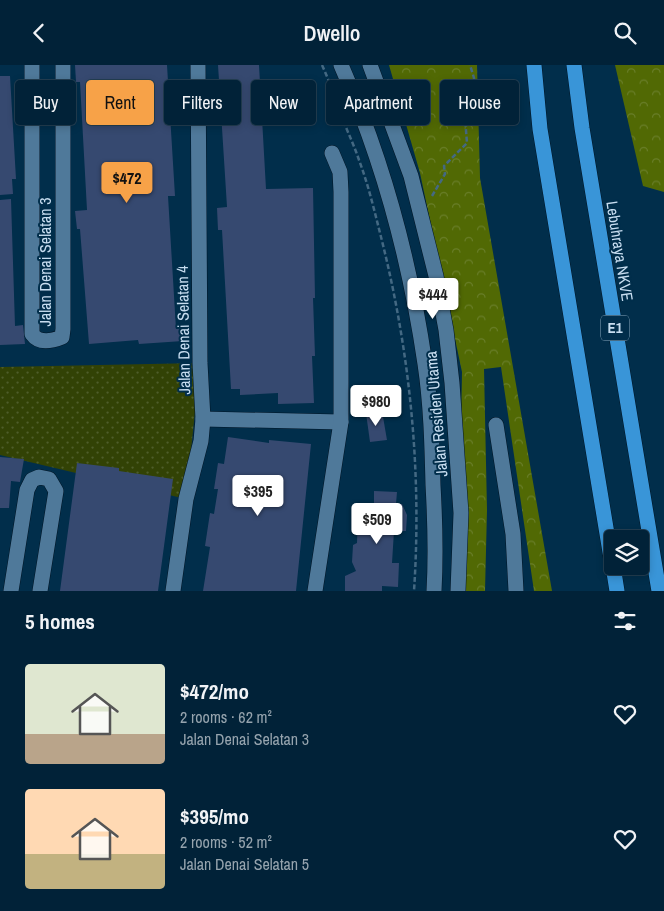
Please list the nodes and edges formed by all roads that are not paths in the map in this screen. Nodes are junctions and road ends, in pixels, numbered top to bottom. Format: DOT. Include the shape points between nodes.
graph roads {
  1 [pos="32,65"];
  2 [pos="63,65"];
  3 [pos="198,65"];
  4 [pos="341,65"];
  5 [pos="370,65"];
  6 [pos="534,65"];
  7 [pos="574,65"];
  8 [pos="332,153"];
  9 [pos="203,419"];
  10 [pos="341,423"];
  11 [pos="496,425"];
  12 [pos="607,530"];
  13 [pos="615,575"];
  14 [pos="11,591"];
  15 [pos="40,591"];
  16 [pos="173,591"];
  17 [pos="315,591"];
  18 [pos="434,591"];
  19 [pos="458,591"];
  20 [pos="516,591"];
  21 [pos="617,591"];
  22 [pos="659,591"];
  1 -- 2 [label="street, Jalan Denai Selatan 3" via="32,334 44,341 62,337 63,329"];
  3 -- 9 [label="street, Jalan Denai Selatan 4"];
  4 -- 18 [label="street, Jalan Residen Utama" via="373,147 398,225 426,365 432,437"];
  5 -- 19 [label="street, Jalan Residen Utama" via="411,176 446,331 460,513"];
  6 -- 12 [label="highway" via="540,129"];
  7 -- 22 [label="highway, Lebuhraya NKVE / E1"];
  8 -- 10 [label="street" via="340,173 341,193"];
  9 -- 10 [label="street"];
  9 -- 16 [label="street, Jalan Denai Selatan 4" via="186,499"];
  10 -- 17 [label="street"];
  11 -- 20 [label="street" via="513,534"];
  13 -- 21 [label="highway"];
  14 -- 15 [label="street" via="27,490 39,477 49,479 56,491"];
}
